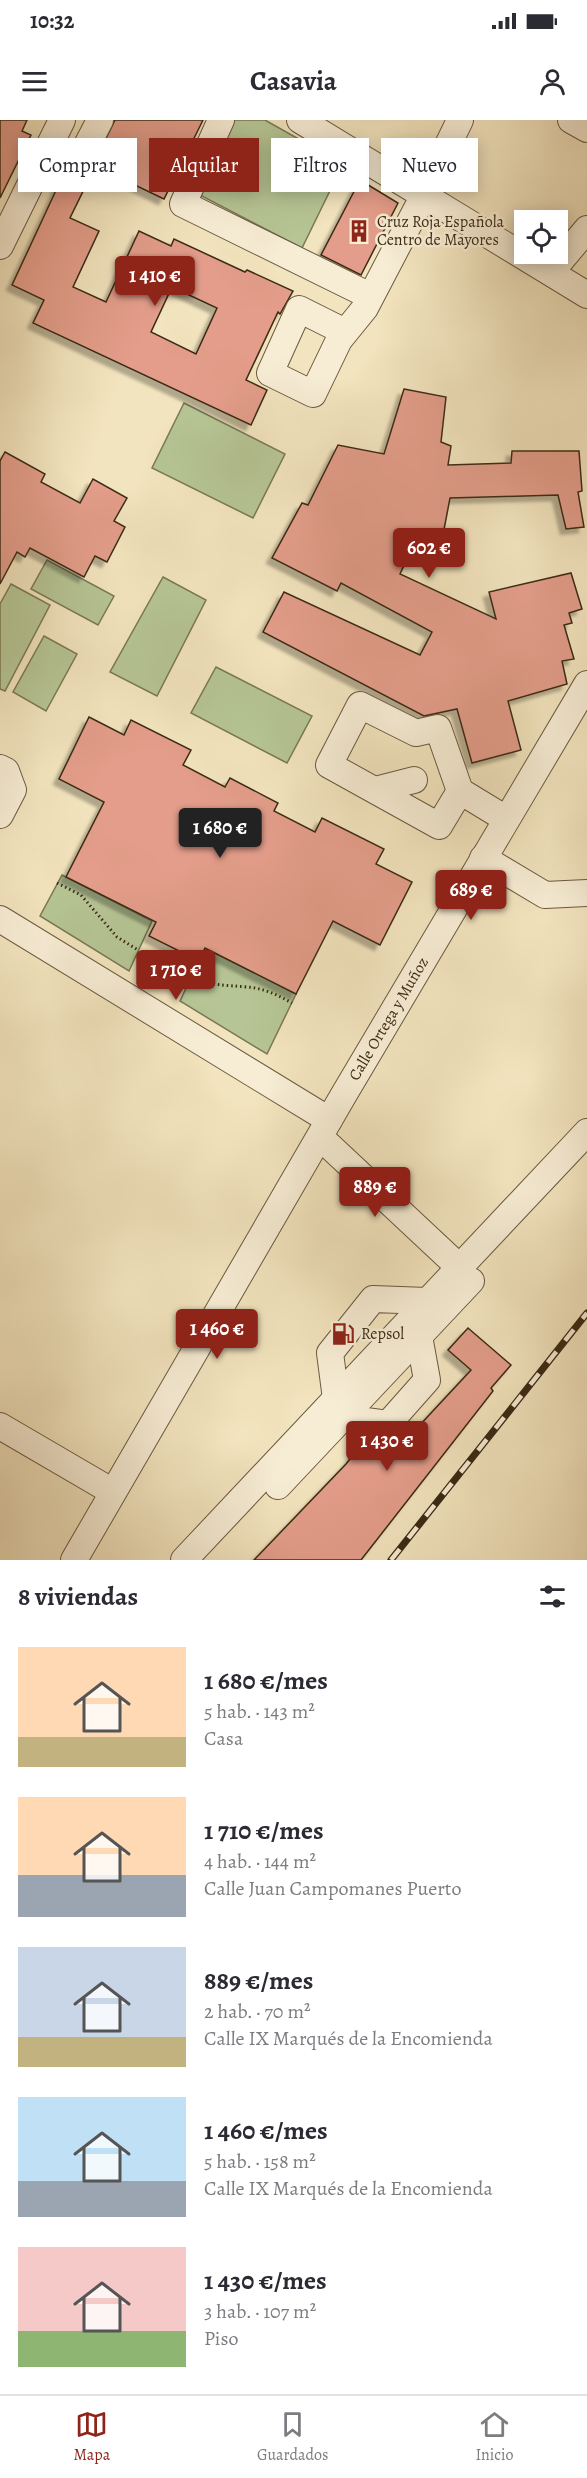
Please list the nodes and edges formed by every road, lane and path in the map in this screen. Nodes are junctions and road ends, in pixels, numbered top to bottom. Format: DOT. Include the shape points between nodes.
graph roads {
  1 [pos="62,120"];
  2 [pos="100,120"];
  3 [pos="221,120"];
  4 [pos="300,120"];
  5 [pos="460,120"];
  6 [pos="571,120"];
  7 [pos="587,129"];
  8 [pos="91,138"];
  9 [pos="424,195"];
  10 [pos="587,229"];
  11 [pos="0,246"];
  12 [pos="550,272"];
  13 [pos="587,295"];
  14 [pos="368,302"];
  15 [pos="345,332"];
  16 [pos="587,684"];
  17 [pos="0,768"];
  18 [pos="414,780"];
  19 [pos="375,790"];
  20 [pos="460,791"];
  21 [pos="0,815"];
  22 [pos="506,819"];
  23 [pos="483,858"];
  24 [pos="57,883"];
  25 [pos="587,893"];
  26 [pos="0,919"];
  27 [pos="138,950"];
  28 [pos="192,977"];
  29 [pos="292,1003"];
  30 [pos="324,1128"];
  31 [pos="587,1132"];
  32 [pos="587,1156"];
  33 [pos="459,1267"];
  34 [pos="427,1301"];
  35 [pos="419,1336"];
  36 [pos="339,1409"];
  37 [pos="0,1426"];
  38 [pos="112,1492"];
  39 [pos="74,1560"];
  40 [pos="184,1560"];
  41 [pos="208,1560"];
  1 -- 11 [label="street"];
  2 -- 8 [label="street"];
  3 -- 14 [label="street" via="183,204"];
  4 -- 9 [label="street"];
  5 -- 9 [label="street"];
  6 -- 7 [label="street"];
  9 -- 12 [label="street"];
  9 -- 14 [label="street"];
  10 -- 12 [label="street"];
  12 -- 13 [label="street"];
  14 -- 15 [label="street"];
  16 -- 22 [label="street, Calle Ortega y Muñoz"];
  17 -- 21 [label="street" via="6,771 13,790"];
  18 -- 19 [label="street"];
  19 -- 20 [label="street" via="439,826"];
  19 -- 20 [label="street" via="329,765 360,705 416,733 438,728"];
  20 -- 22 [label="street"];
  22 -- 23 [label="street, Calle Ortega y Muñoz"];
  23 -- 25 [label="street" via="545,895"];
  23 -- 30 [label="street, Calle Ortega y Muñoz"];
  24 -- 27 [label="path" via="81,895 117,937"];
  26 -- 30 [label="street"];
  28 -- 29 [label="path" via="213,986 268,991"];
  30 -- 33 [label="street"];
  30 -- 38 [label="street, Calle Ortega y Muñoz"];
  31 -- 33 [label="street"];
  32 -- 35 [label="street"];
  33 -- 34 [label="street"];
  34 -- 36 [label="street"];
  34 -- 36 [label="street" via="373,1299 330,1353"];
  35 -- 36 [label="street"];
  35 -- 36 [label="street" via="427,1380 388,1424"];
  36 -- 40 [label="street"];
  36 -- 41 [label="street"];
  37 -- 38 [label="street"];
  38 -- 39 [label="street, Calle Ortega y Muñoz"];
}
